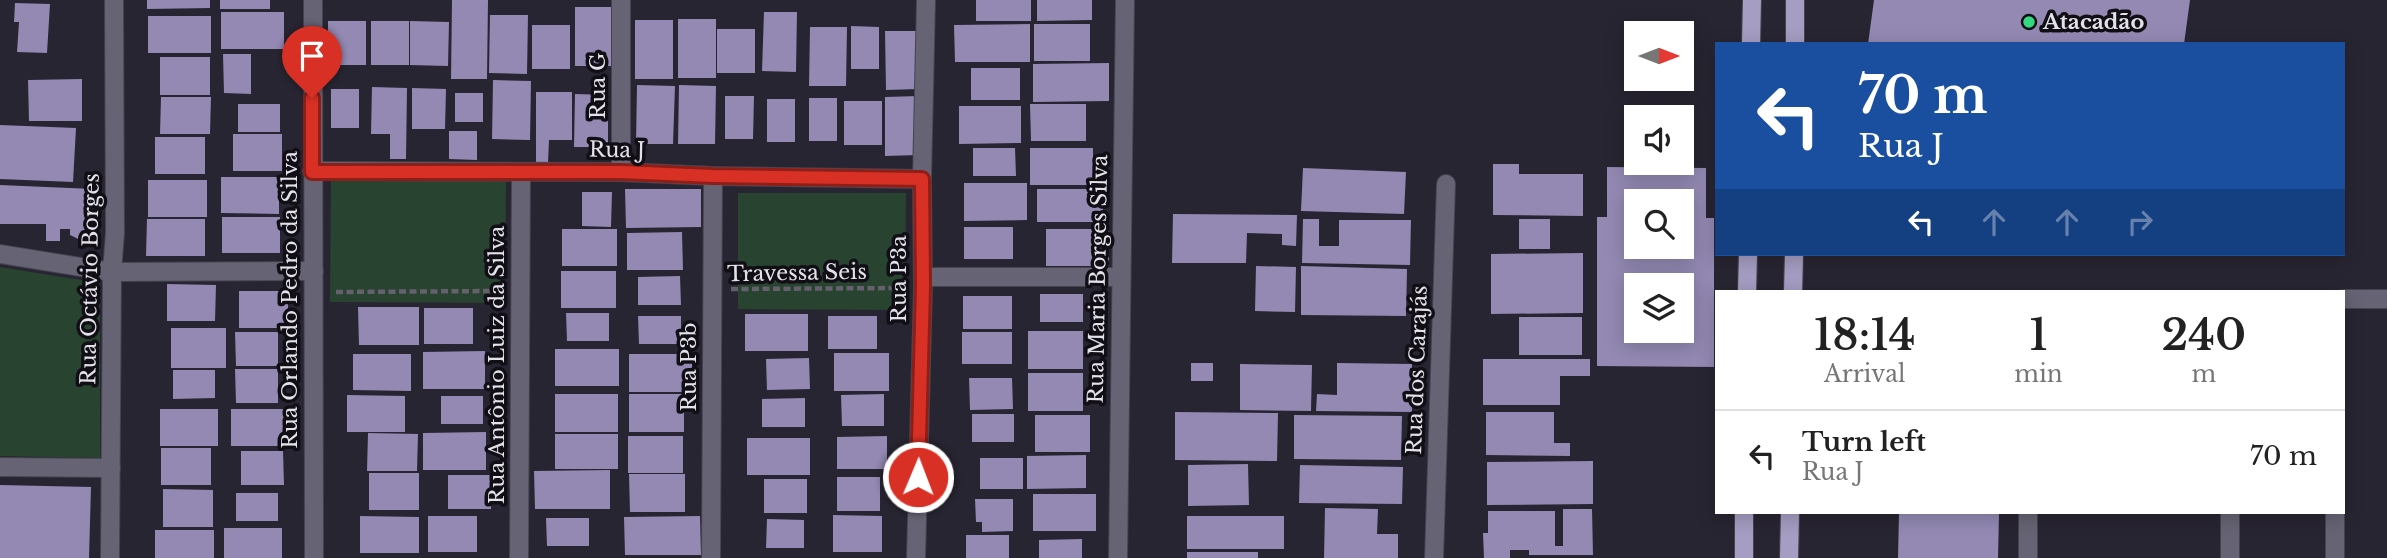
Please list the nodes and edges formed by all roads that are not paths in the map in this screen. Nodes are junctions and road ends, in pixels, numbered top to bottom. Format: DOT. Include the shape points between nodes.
graph roads {
  1 [pos="114,0"];
  2 [pos="313,0"];
  3 [pos="621,0"];
  4 [pos="926,0"];
  5 [pos="1125,0"];
  6 [pos="1752,0"];
  7 [pos="1796,0"];
  8 [pos="1751,42"];
  9 [pos="1795,42"];
  10 [pos="312,172"];
  11 [pos="621,172"];
  12 [pos="521,173"];
  13 [pos="713,176"];
  14 [pos="922,179"];
  15 [pos="1446,184"];
  16 [pos="0,254"];
  17 [pos="1748,256"];
  18 [pos="1794,256"];
  19 [pos="314,271"];
  20 [pos="112,272"];
  21 [pos="1121,277"];
  22 [pos="923,282"];
  23 [pos="1748,290"];
  24 [pos="1793,290"];
  25 [pos="2345,299"];
  26 [pos="2387,299"];
  27 [pos="0,467"];
  28 [pos="111,468"];
  29 [pos="1744,514"];
  30 [pos="1790,514"];
  31 [pos="2028,514"];
  32 [pos="2230,514"];
  33 [pos="2335,514"];
  34 [pos="110,558"];
  35 [pos="314,558"];
  36 [pos="519,558"];
  37 [pos="711,558"];
  38 [pos="916,558"];
  39 [pos="1118,558"];
  40 [pos="1434,558"];
  41 [pos="1744,558"];
  42 [pos="1789,558"];
  43 [pos="2028,558"];
  44 [pos="2230,558"];
  45 [pos="2335,558"];
  1 -- 20 [label="street, Rua Octávio Borges"];
  2 -- 10 [label="street, Rua Orlando Pedro da Silva"];
  3 -- 11 [label="street, Rua G"];
  4 -- 14 [label="street, Rua P3a"];
  5 -- 21 [label="street, Rua Maria Borges Silva"];
  6 -- 8 [label="main road"];
  7 -- 9 [label="main road"];
  10 -- 12 [label="street, Rua J"];
  10 -- 19 [label="street, Rua Orlando Pedro da Silva"];
  11 -- 12 [label="street, Rua J"];
  11 -- 13 [label="street, Rua J"];
  12 -- 36 [label="street, Rua Antônio Luiz da Silva"];
  13 -- 14 [label="street, Rua J"];
  13 -- 37 [label="street, Rua P3b"];
  14 -- 22 [label="street, Rua P3a"];
  15 -- 40 [label="street, Rua dos Carajás"];
  16 -- 20 [label="street"];
  17 -- 23 [label="main road"];
  18 -- 24 [label="main road"];
  19 -- 20 [label="street"];
  19 -- 35 [label="street, Rua Orlando Pedro da Silva"];
  20 -- 28 [label="street, Rua Octávio Borges"];
  21 -- 22 [label="street"];
  21 -- 39 [label="street, Rua Maria Borges Silva"];
  22 -- 38 [label="street, Rua P3a"];
  25 -- 26 [label="street"];
  27 -- 28 [label="street"];
  28 -- 34 [label="street, Rua Octávio Borges"];
  29 -- 41 [label="main road"];
  30 -- 42 [label="main road"];
  31 -- 43 [label="street"];
  32 -- 44 [label="street"];
  33 -- 45 [label="street"];
}
